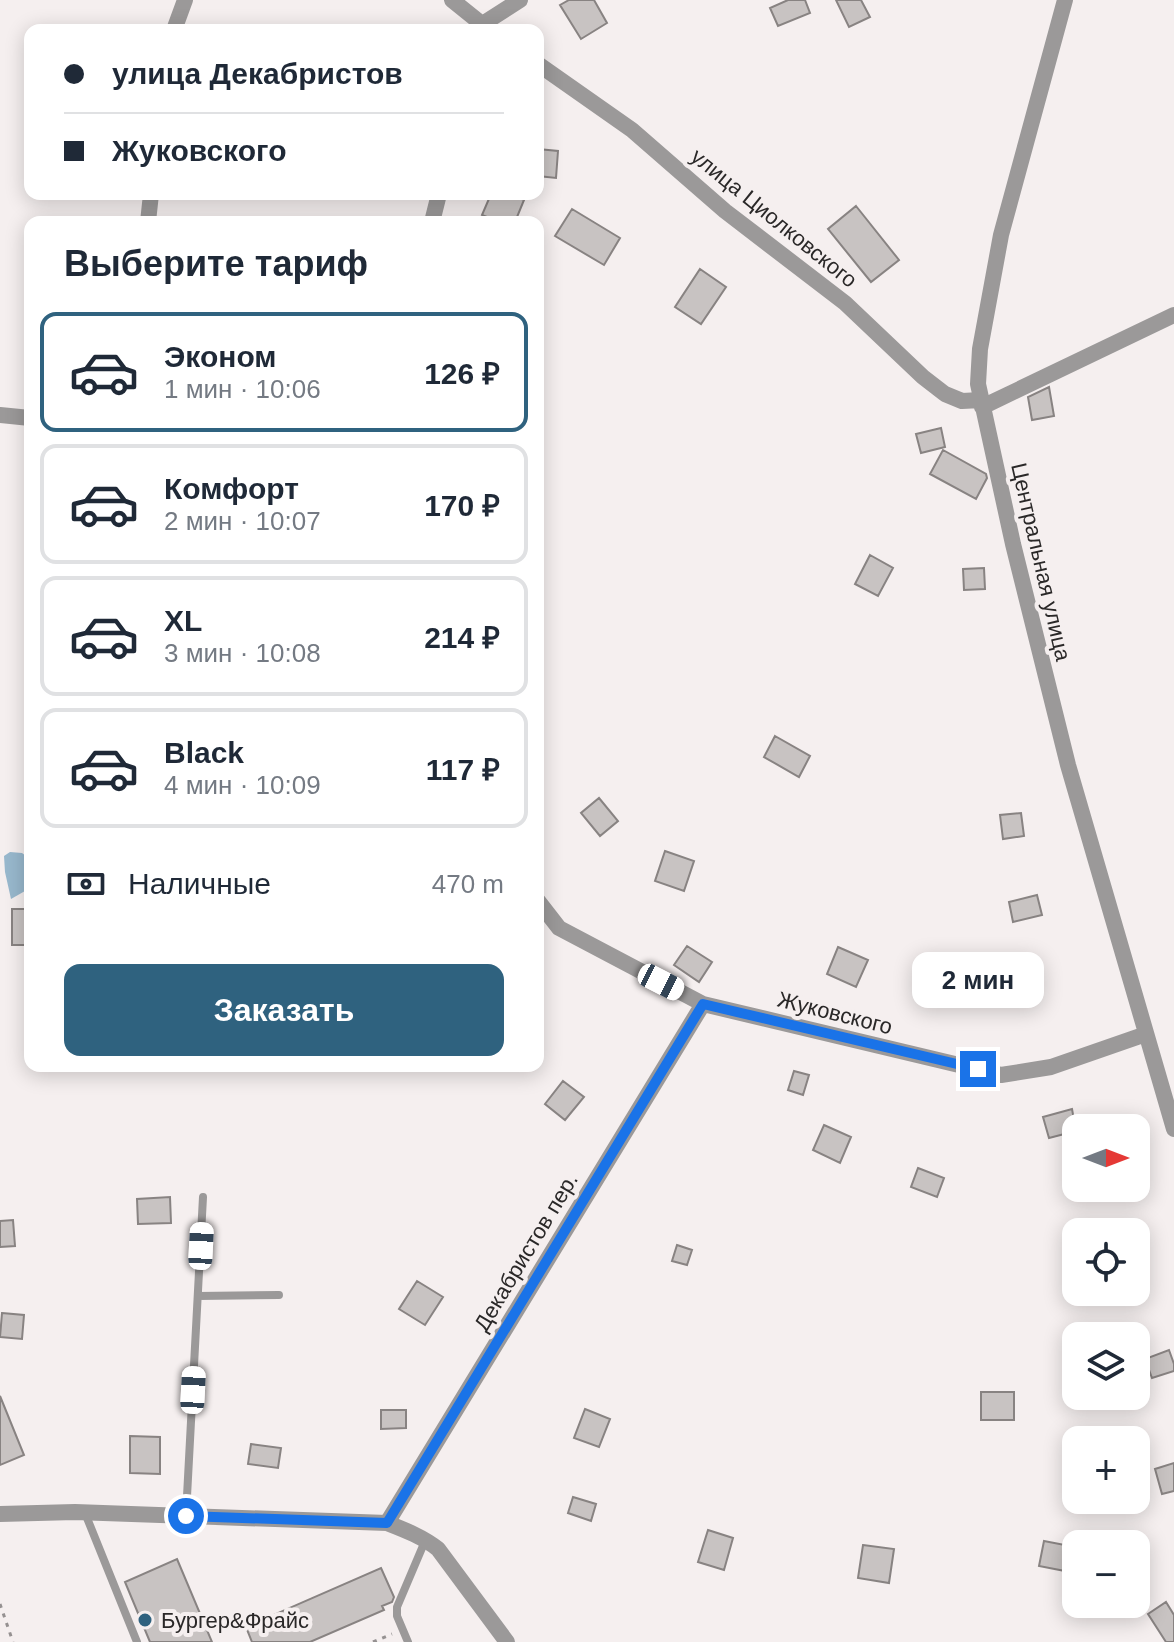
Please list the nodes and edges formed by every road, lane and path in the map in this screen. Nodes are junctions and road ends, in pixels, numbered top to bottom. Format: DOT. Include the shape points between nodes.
graph roads {
  1 [pos="185,0"];
  2 [pos="452,0"];
  3 [pos="520,0"];
  4 [pos="1065,0"];
  5 [pos="176,24"];
  6 [pos="479,24"];
  7 [pos="488,24"];
  8 [pos="544,68"];
  9 [pos="1174,315"];
  10 [pos="982,404"];
  11 [pos="0,415"];
  12 [pos="24,417"];
  13 [pos="544,909"];
  14 [pos="703,1004"];
  15 [pos="1146,1034"];
  16 [pos="1174,1129"];
  17 [pos="203,1197"];
  18 [pos="279,1295"];
  19 [pos="198,1296"];
  20 [pos="85,1513"];
  21 [pos="0,1514"];
  22 [pos="186,1516"];
  23 [pos="387,1523"];
  24 [pos="425,1540"];
  25 [pos="0,1604"];
  26 [pos="403,1629"];
  27 [pos="13,1642"];
  28 [pos="137,1642"];
  29 [pos="373,1642"];
  30 [pos="408,1642"];
  31 [pos="507,1642"];
  1 -- 5 [label="street"];
  2 -- 6 [label="street"];
  3 -- 7 [label="street"];
  4 -- 10 [label="street, Центральная улица" via="1001,235 980,349"];
  8 -- 10 [label="street, улица Циолковского" via="632,130 725,211 845,303 945,394"];
  9 -- 10 [label="street"];
  10 -- 15 [label="street, Центральная улица" via="1068,765"];
  11 -- 12 [label="street"];
  13 -- 14 [label="street, Жуковского" via="559,928"];
  14 -- 15 [label="street, Жуковского" via="1001,1075 1051,1067"];
  14 -- 23 [label="street, Декабристов пер."];
  15 -- 16 [label="street, Центральная улица"];
  17 -- 19 [label="lane"];
  18 -- 19 [label="lane"];
  19 -- 22 [label="lane"];
  20 -- 21 [label="street"];
  20 -- 22 [label="street"];
  20 -- 28 [label="lane"];
  22 -- 23 [label="street"];
  23 -- 24 [label="street"];
  24 -- 26 [label="lane" via="397,1607"];
  24 -- 31 [label="street" via="438,1549"];
  25 -- 27 [label="path"];
  26 -- 29 [label="path"];
  26 -- 30 [label="lane"];
}
